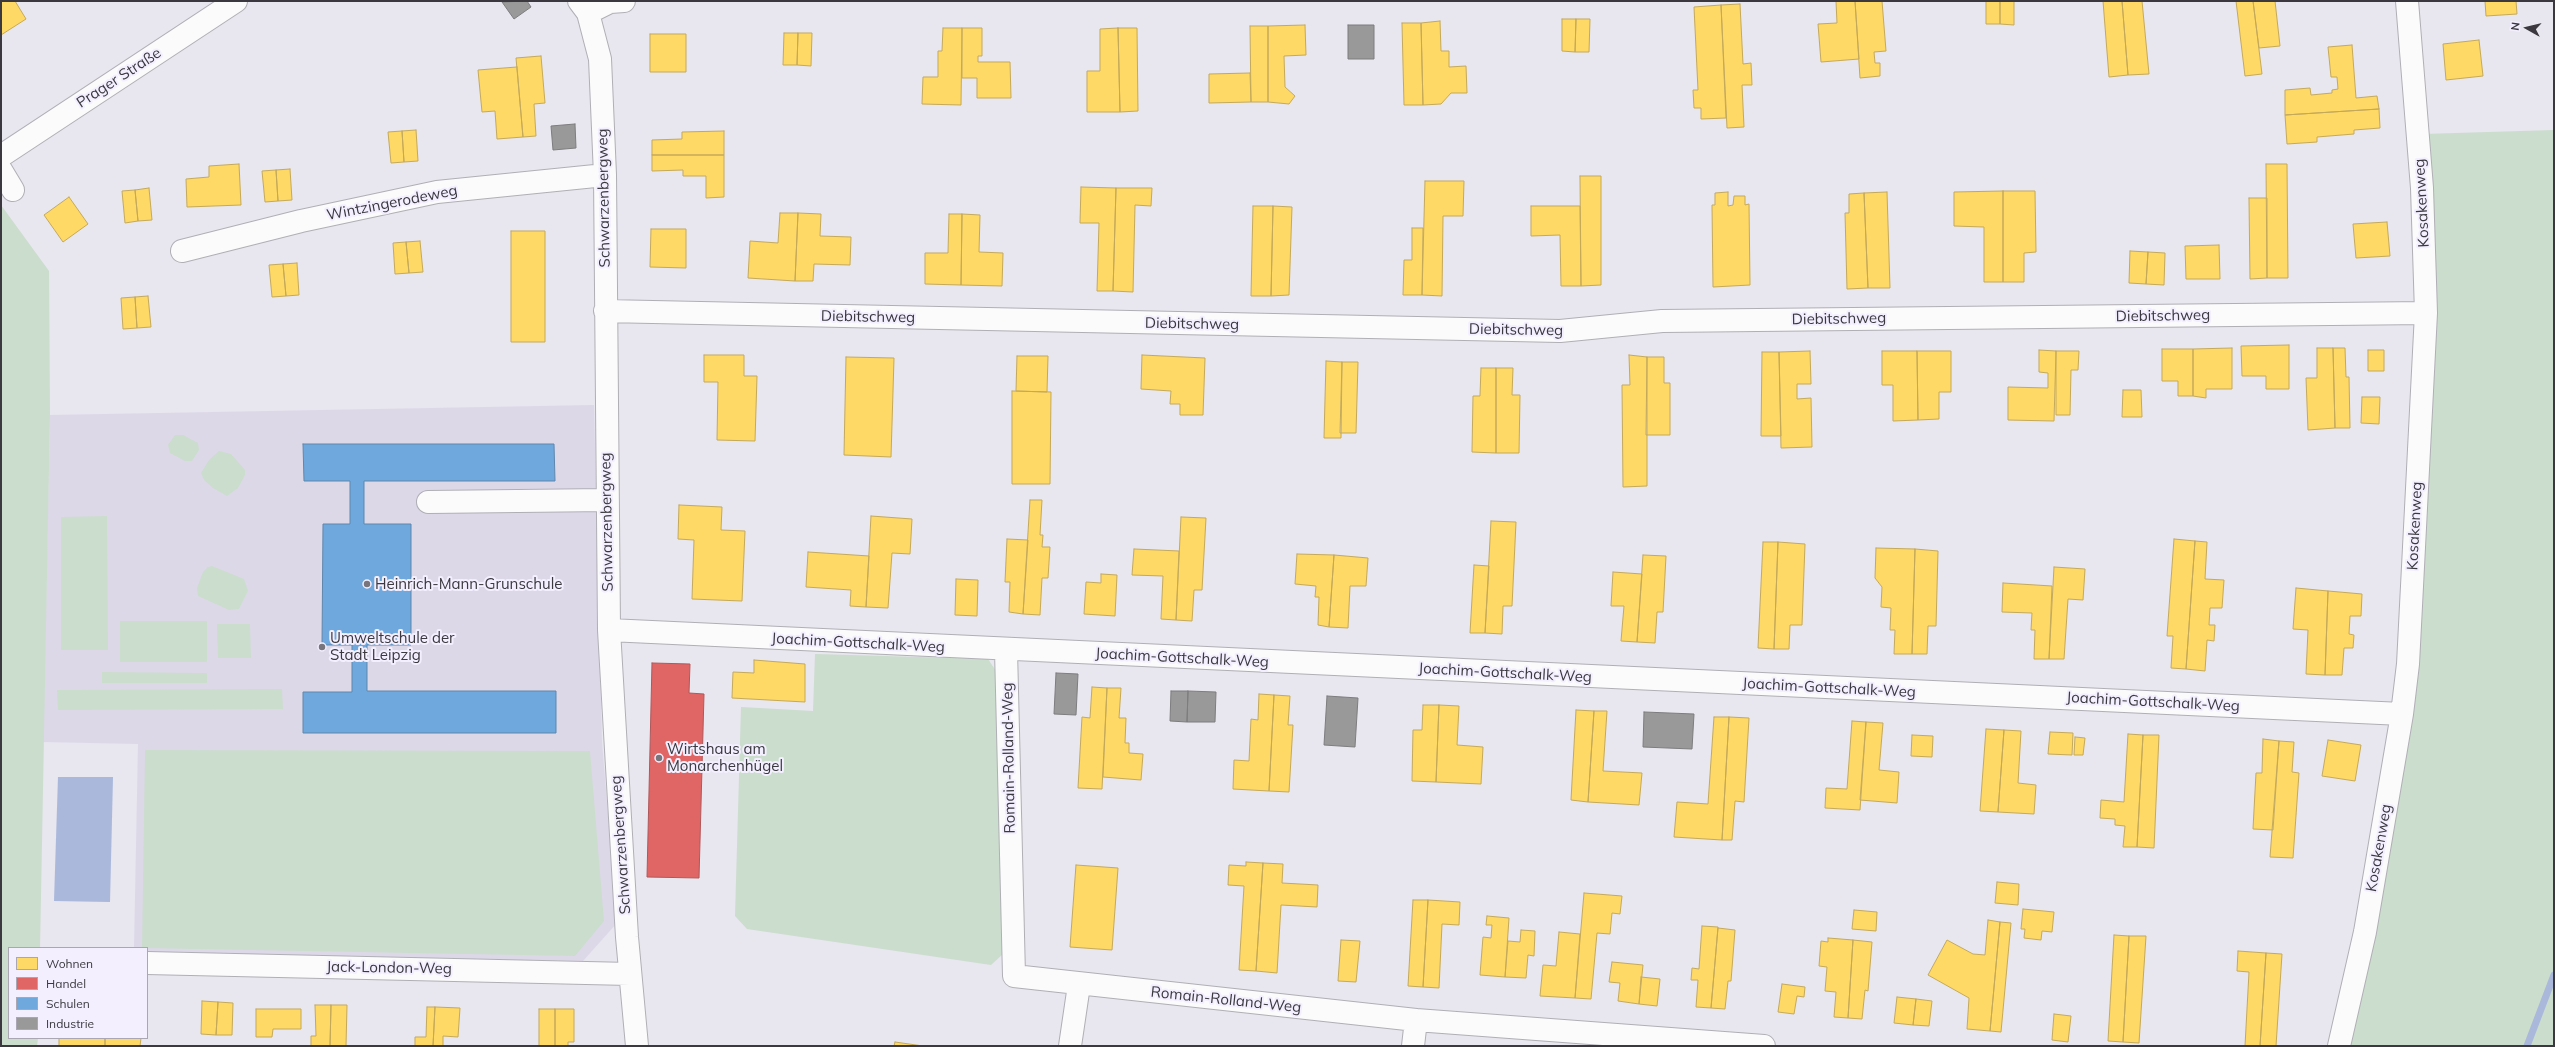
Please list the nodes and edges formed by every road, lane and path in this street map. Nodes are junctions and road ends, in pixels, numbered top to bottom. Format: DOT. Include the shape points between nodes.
graph roads {
  1 [pos="236,1"];
  2 [pos="624,1"];
  3 [pos="2407,1"];
  4 [pos="583,7"];
  5 [pos="1,156"];
  6 [pos="1,170"];
  7 [pos="605,175"];
  8 [pos="13,190"];
  9 [pos="182,251"];
  10 [pos="605,311"];
  11 [pos="2426,313"];
  12 [pos="607,500"];
  13 [pos="428,502"];
  14 [pos="609,630"];
  15 [pos="1006,650"];
  16 [pos="2402,714"];
  17 [pos="148,962"];
  18 [pos="630,974"];
  19 [pos="1078,985"];
  20 [pos="1416,1020"];
  21 [pos="637,1046"];
  22 [pos="1070,1046"];
  23 [pos="1413,1046"];
  24 [pos="1756,1046"];
  25 [pos="1764,1046"];
  26 [pos="2339,1046"];
  1 -- 5 [label="street, Prager Straße"];
  2 -- 4 [label="street"];
  3 -- 11 [label="street, Kosakenweg" via="2422,188"];
  4 -- 7 [label="street, Schwarzenbergweg" via="600,59"];
  6 -- 8 [label="street"];
  7 -- 9 [label="street, Wintzingerodeweg" via="437,192 301,221"];
  7 -- 10 [label="street, Schwarzenbergweg"];
  10 -- 11 [label="street, Diebitschweg" via="1560,331 1662,321"];
  10 -- 12 [label="street, Schwarzenbergweg"];
  11 -- 16 [label="street, Kosakenweg" via="2408,664"];
  12 -- 13 [label="street"];
  12 -- 14 [label="street, Schwarzenbergweg"];
  14 -- 15 [label="street, Joachim-Gottschalk-Weg"];
  14 -- 18 [label="street, Schwarzenbergweg"];
  15 -- 16 [label="street, Joachim-Gottschalk-Weg"];
  15 -- 19 [label="street, Romain-Rolland-Weg" via="1014,976"];
  16 -- 26 [label="street, Kosakenweg" via="2365,932"];
  17 -- 18 [label="street, Jack-London-Weg"];
  18 -- 21 [label="street, Schwarzenbergweg"];
  19 -- 20 [label="street, Romain-Rolland-Weg"];
  19 -- 22 [label="street"];
  20 -- 23 [label="street"];
  20 -- 24 [label="street, Romain-Rolland-Weg"];
  24 -- 25 [label="street, Romain-Rolland-Weg"];
}
